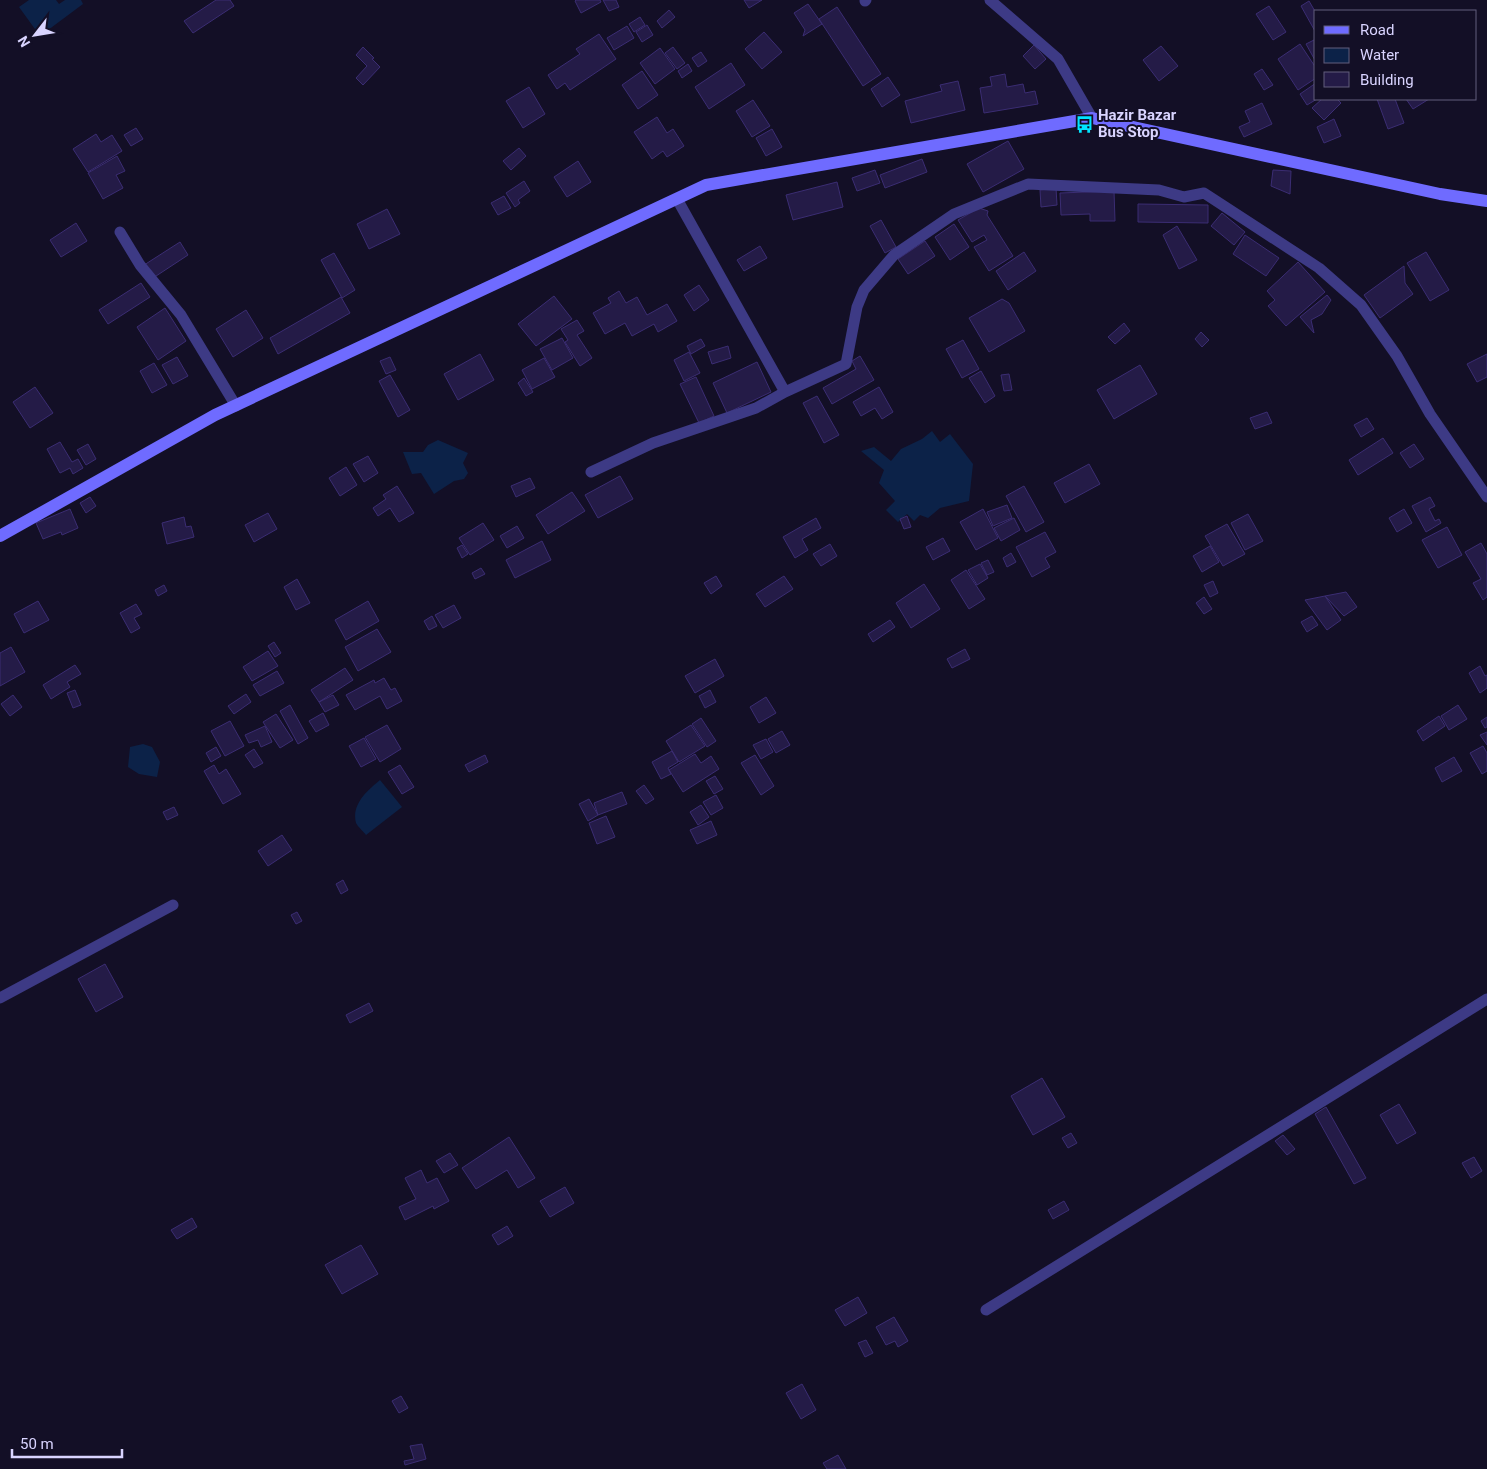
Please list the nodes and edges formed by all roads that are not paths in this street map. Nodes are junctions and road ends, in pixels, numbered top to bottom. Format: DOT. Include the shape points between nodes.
graph roads {
  1 [pos="990,0"];
  2 [pos="1092,118"];
  3 [pos="677,199"];
  4 [pos="1487,201"];
  5 [pos="120,232"];
  6 [pos="785,392"];
  7 [pos="236,406"];
  8 [pos="591,472"];
  9 [pos="1487,497"];
  10 [pos="0,536"];
  11 [pos="173,905"];
  12 [pos="0,998"];
  13 [pos="1487,999"];
  14 [pos="986,1310"];
  1 -- 2 [label="street" via="1058,59"];
  2 -- 3 [label="main road" via="706,185"];
  2 -- 4 [label="main road" via="1431,192"];
  3 -- 6 [label="street"];
  3 -- 7 [label="main road"];
  5 -- 7 [label="street" via="140,265 181,315"];
  6 -- 8 [label="street" via="756,408 653,443"];
  6 -- 9 [label="street" via="846,364 857,307 864,290 894,255 954,214 1028,184 1159,190 1184,197 1204,192 1319,268 1361,305"];
  7 -- 10 [label="main road"];
  11 -- 12 [label="street"];
  13 -- 14 [label="street"];
}
